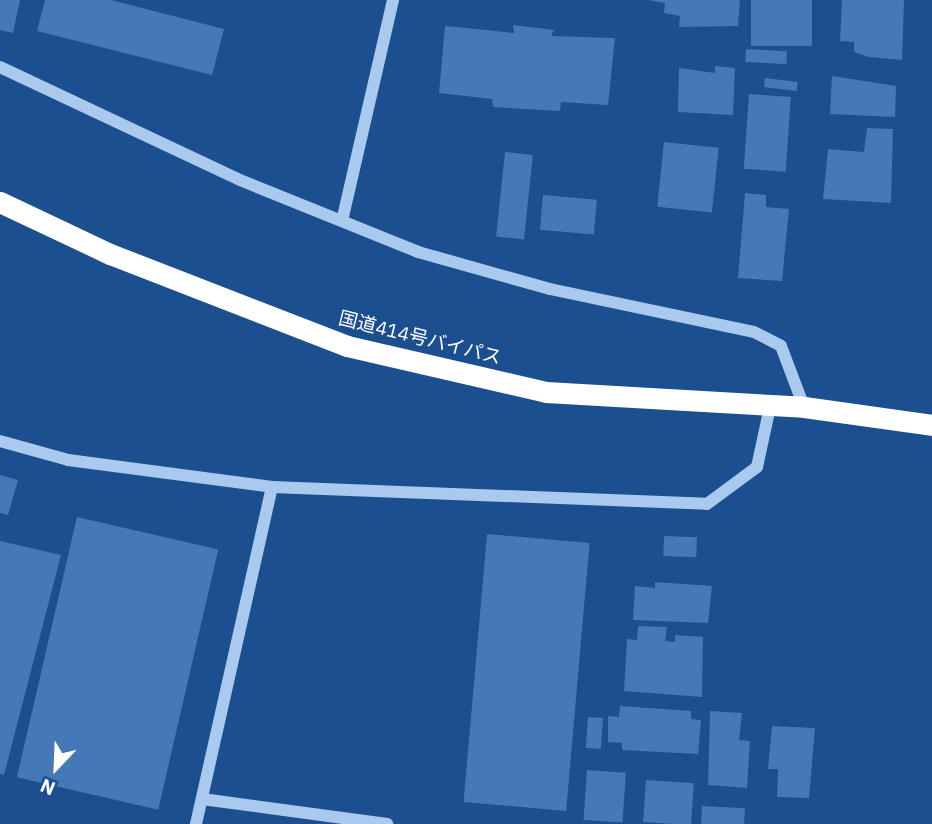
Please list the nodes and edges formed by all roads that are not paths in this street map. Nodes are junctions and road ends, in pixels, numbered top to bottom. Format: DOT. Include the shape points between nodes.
graph roads {
  1 [pos="393,0"];
  2 [pos="0,67"];
  3 [pos="0,202"];
  4 [pos="342,221"];
  5 [pos="770,407"];
  6 [pos="804,407"];
  7 [pos="932,425"];
  8 [pos="0,441"];
  9 [pos="272,487"];
  10 [pos="202,799"];
  11 [pos="197,824"];
  12 [pos="387,824"];
  1 -- 4 [label="street"];
  2 -- 4 [label="street" via="121,127"];
  3 -- 5 [label="highway, 国道414号バイパス" via="134,264 347,346 546,392"];
  4 -- 6 [label="street" via="418,252 550,289 754,332 781,346"];
  5 -- 6 [label="highway, 国道414号バイパス"];
  5 -- 9 [label="street" via="757,467 707,504"];
  6 -- 7 [label="highway"];
  8 -- 9 [label="street" via="68,460"];
  9 -- 10 [label="street"];
  10 -- 11 [label="street"];
  10 -- 12 [label="street"];
}
